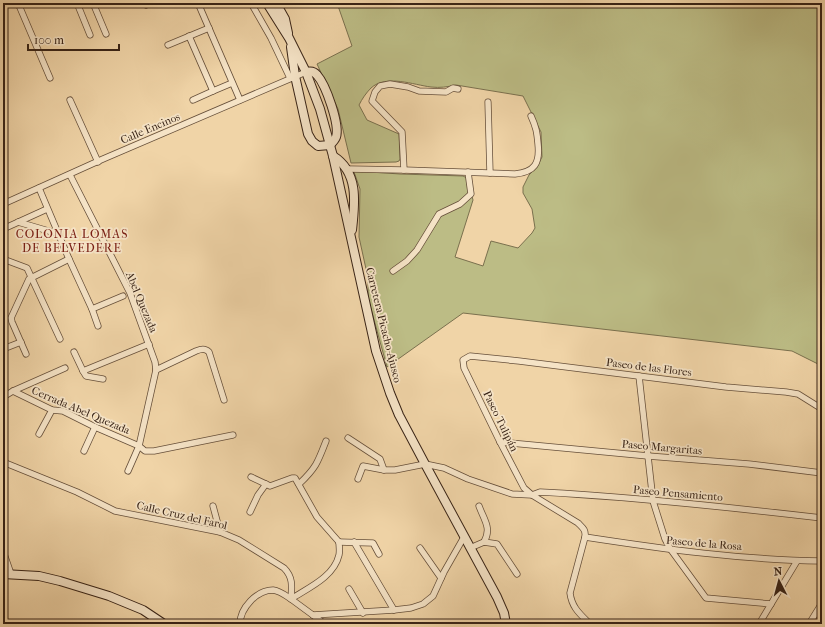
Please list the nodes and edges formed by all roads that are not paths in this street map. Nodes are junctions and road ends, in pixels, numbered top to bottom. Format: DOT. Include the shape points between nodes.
graph roads {
  1 [pos="18,3"];
  2 [pos="77,3"];
  3 [pos="93,3"];
  4 [pos="198,3"];
  5 [pos="251,3"];
  6 [pos="267,3"];
  7 [pos="276,3"];
  8 [pos="209,28"];
  9 [pos="106,34"];
  10 [pos="90,35"];
  11 [pos="189,36"];
  12 [pos="290,38"];
  13 [pos="168,45"];
  14 [pos="306,72"];
  15 [pos="293,77"];
  16 [pos="50,78"];
  17 [pos="232,83"];
  18 [pos="458,89"];
  19 [pos="213,91"];
  20 [pos="70,100"];
  21 [pos="193,100"];
  22 [pos="240,100"];
  23 [pos="488,102"];
  24 [pos="531,116"];
  25 [pos="330,145"];
  26 [pos="333,156"];
  27 [pos="98,162"];
  28 [pos="348,169"];
  29 [pos="404,170"];
  30 [pos="468,172"];
  31 [pos="490,173"];
  32 [pos="70,175"];
  33 [pos="40,191"];
  34 [pos="3,204"];
  35 [pos="47,209"];
  36 [pos="18,222"];
  37 [pos="3,228"];
  38 [pos="58,234"];
  39 [pos="351,238"];
  40 [pos="3,259"];
  41 [pos="69,259"];
  42 [pos="394,271"];
  43 [pos="32,277"];
  44 [pos="122,296"];
  45 [pos="92,310"];
  46 [pos="98,326"];
  47 [pos="60,339"];
  48 [pos="21,342"];
  49 [pos="149,344"];
  50 [pos="3,349"];
  51 [pos="74,352"];
  52 [pos="26,354"];
  53 [pos="470,356"];
  54 [pos="65,368"];
  55 [pos="156,370"];
  56 [pos="83,371"];
  57 [pos="638,376"];
  58 [pos="103,379"];
  59 [pos="13,391"];
  60 [pos="3,398"];
  61 [pos="224,400"];
  62 [pos="822,409"];
  63 [pos="52,410"];
  64 [pos="95,427"];
  65 [pos="40,434"];
  66 [pos="233,435"];
  67 [pos="348,438"];
  68 [pos="326,441"];
  69 [pos="500,442"];
  70 [pos="139,446"];
  71 [pos="84,451"];
  72 [pos="648,456"];
  73 [pos="3,462"];
  74 [pos="424,464"];
  75 [pos="384,470"];
  76 [pos="128,471"];
  77 [pos="822,473"];
  78 [pos="251,477"];
  79 [pos="358,478"];
  80 [pos="266,484"];
  81 [pos="299,484"];
  82 [pos="532,495"];
  83 [pos="653,501"];
  84 [pos="213,506"];
  85 [pos="479,506"];
  86 [pos="250,512"];
  87 [pos="822,518"];
  88 [pos="220,532"];
  89 [pos="464,537"];
  90 [pos="585,537"];
  91 [pos="339,542"];
  92 [pos="354,542"];
  93 [pos="484,542"];
  94 [pos="420,548"];
  95 [pos="470,548"];
  96 [pos="671,550"];
  97 [pos="3,551"];
  98 [pos="379,554"];
  99 [pos="796,561"];
  100 [pos="822,561"];
  101 [pos="7,574"];
  102 [pos="517,574"];
  103 [pos="441,578"];
  104 [pos="349,589"];
  105 [pos="291,598"];
  106 [pos="822,602"];
  107 [pos="771,604"];
  108 [pos="394,610"];
  109 [pos="363,613"];
  110 [pos="313,615"];
  111 [pos="164,624"];
  112 [pos="240,624"];
  113 [pos="325,624"];
  114 [pos="506,624"];
  115 [pos="590,624"];
  116 [pos="759,624"];
  117 [pos="809,624"];
  1 -- 16 [label="street"];
  2 -- 10 [label="street"];
  3 -- 9 [label="street"];
  4 -- 8 [label="street"];
  5 -- 15 [label="street"];
  6 -- 12 [label="main road, Carretera Picacho-Ajusco"];
  7 -- 12 [label="main road, Carretera Picacho-Ajusco" via="285,19"];
  8 -- 11 [label="street"];
  8 -- 17 [label="street"];
  11 -- 13 [label="street"];
  11 -- 19 [label="street"];
  12 -- 14 [label="main road, Carretera Picacho-Ajusco"];
  12 -- 15 [label="main road"];
  14 -- 15 [label="street, Calle Encinos"];
  14 -- 25 [label="main road, Carretera Picacho-Ajusco"];
  14 -- 25 [label="main road" via="316,74 332,106 336,138"];
  15 -- 22 [label="street, Calle Encinos"];
  15 -- 25 [label="main road" via="308,134 318,146"];
  17 -- 19 [label="street"];
  17 -- 22 [label="street"];
  18 -- 29 [label="street" via="446,92 419,91 390,84 380,86 375,92 372,101 402,132"];
  19 -- 21 [label="street"];
  20 -- 27 [label="street"];
  22 -- 27 [label="street, Calle Encinos"];
  23 -- 31 [label="street"];
  24 -- 31 [label="street" via="537,128 539,150 538,161 533,168 524,173"];
  25 -- 26 [label="main road, Carretera Picacho-Ajusco"];
  26 -- 28 [label="main road"];
  26 -- 39 [label="main road, Carretera Picacho-Ajusco"];
  27 -- 32 [label="street, Calle Encinos"];
  28 -- 29 [label="street"];
  28 -- 39 [label="main road" via="354,186"];
  29 -- 30 [label="street"];
  30 -- 31 [label="street"];
  30 -- 42 [label="street" via="471,194 460,204 439,214 417,250"];
  32 -- 33 [label="street, Calle Encinos"];
  32 -- 49 [label="street, Abel Quezada" via="130,293"];
  33 -- 34 [label="street, Calle Encinos"];
  33 -- 35 [label="street"];
  35 -- 36 [label="street"];
  35 -- 38 [label="street"];
  36 -- 37 [label="street"];
  36 -- 38 [label="street"];
  38 -- 41 [label="street"];
  39 -- 74 [label="main road, Carretera Picacho-Ajusco" via="383,375 399,415"];
  40 -- 43 [label="street" via="27,268"];
  41 -- 43 [label="street"];
  41 -- 45 [label="street"];
  43 -- 47 [label="street"];
  43 -- 48 [label="street" via="12,318"];
  44 -- 45 [label="street"];
  45 -- 46 [label="street"];
  48 -- 50 [label="street"];
  48 -- 52 [label="street"];
  49 -- 55 [label="street, Abel Quezada"];
  49 -- 56 [label="street"];
  51 -- 56 [label="street"];
  53 -- 57 [label="street, Paseo de las Flores"];
  53 -- 69 [label="street, Paseo Tulipán" via="463,360 464,368"];
  54 -- 59 [label="street"];
  55 -- 61 [label="street" via="196,351 206,349"];
  55 -- 70 [label="street, Abel Quezada"];
  56 -- 58 [label="street" via="86,376"];
  57 -- 62 [label="street, Paseo de las Flores" via="798,394"];
  57 -- 72 [label="street"];
  59 -- 60 [label="street"];
  59 -- 63 [label="street, Cerrada Abel Quezada"];
  63 -- 64 [label="street, Cerrada Abel Quezada" via="63,411"];
  63 -- 65 [label="street"];
  64 -- 70 [label="street, Cerrada Abel Quezada"];
  64 -- 71 [label="street"];
  66 -- 70 [label="street, Cerrada Abel Quezada" via="154,451 145,451"];
  67 -- 75 [label="street" via="380,459"];
  68 -- 81 [label="street" via="316,466"];
  69 -- 72 [label="street, Paseo Margaritas"];
  69 -- 82 [label="street, Paseo Tulipán" via="524,488"];
  70 -- 76 [label="street, Abel Quezada"];
  72 -- 77 [label="street, Paseo Margaritas"];
  72 -- 83 [label="street"];
  73 -- 88 [label="street, Calle Cruz del Farol" via="77,492 115,511"];
  74 -- 75 [label="street"];
  74 -- 82 [label="street, Paseo Pensamiento" via="444,468 512,494"];
  74 -- 89 [label="main road, Carretera Picacho-Ajusco"];
  75 -- 79 [label="street" via="362,466"];
  78 -- 80 [label="street"];
  80 -- 81 [label="street" via="270,486 296,478"];
  80 -- 86 [label="street"];
  81 -- 91 [label="street" via="317,517"];
  82 -- 83 [label="street, Paseo Pensamiento" via="540,492"];
  82 -- 90 [label="street" via="578,523 586,533"];
  83 -- 87 [label="street, Paseo Pensamiento"];
  83 -- 96 [label="street"];
  84 -- 88 [label="street"];
  85 -- 93 [label="street" via="488,530"];
  88 -- 105 [label="street, Calle Cruz del Farol" via="239,540 284,568 292,582"];
  89 -- 95 [label="main road, Carretera Picacho-Ajusco"];
  89 -- 103 [label="street"];
  90 -- 96 [label="street, Paseo de la Rosa"];
  90 -- 115 [label="street" via="570,593 576,611"];
  91 -- 92 [label="street"];
  91 -- 105 [label="street" via="337,561 329,574"];
  92 -- 98 [label="street" via="373,543"];
  92 -- 108 [label="street"];
  93 -- 95 [label="street"];
  93 -- 102 [label="street" via="497,544"];
  94 -- 103 [label="street"];
  95 -- 114 [label="main road, Carretera Picacho-Ajusco" via="497,597"];
  96 -- 99 [label="street, Paseo de la Rosa"];
  96 -- 107 [label="street" via="706,598"];
  97 -- 101 [label="street"];
  99 -- 100 [label="street, Paseo de la Rosa"];
  99 -- 107 [label="street"];
  101 -- 111 [label="main road" via="39,576 109,596 143,610"];
  103 -- 108 [label="street" via="433,596 423,604"];
  104 -- 109 [label="street"];
  105 -- 110 [label="street"];
  105 -- 112 [label="street" via="274,590 262,593 245,608"];
  106 -- 117 [label="street"];
  107 -- 116 [label="street"];
  108 -- 109 [label="street"];
  109 -- 110 [label="street"];
  110 -- 113 [label="street"];
}
